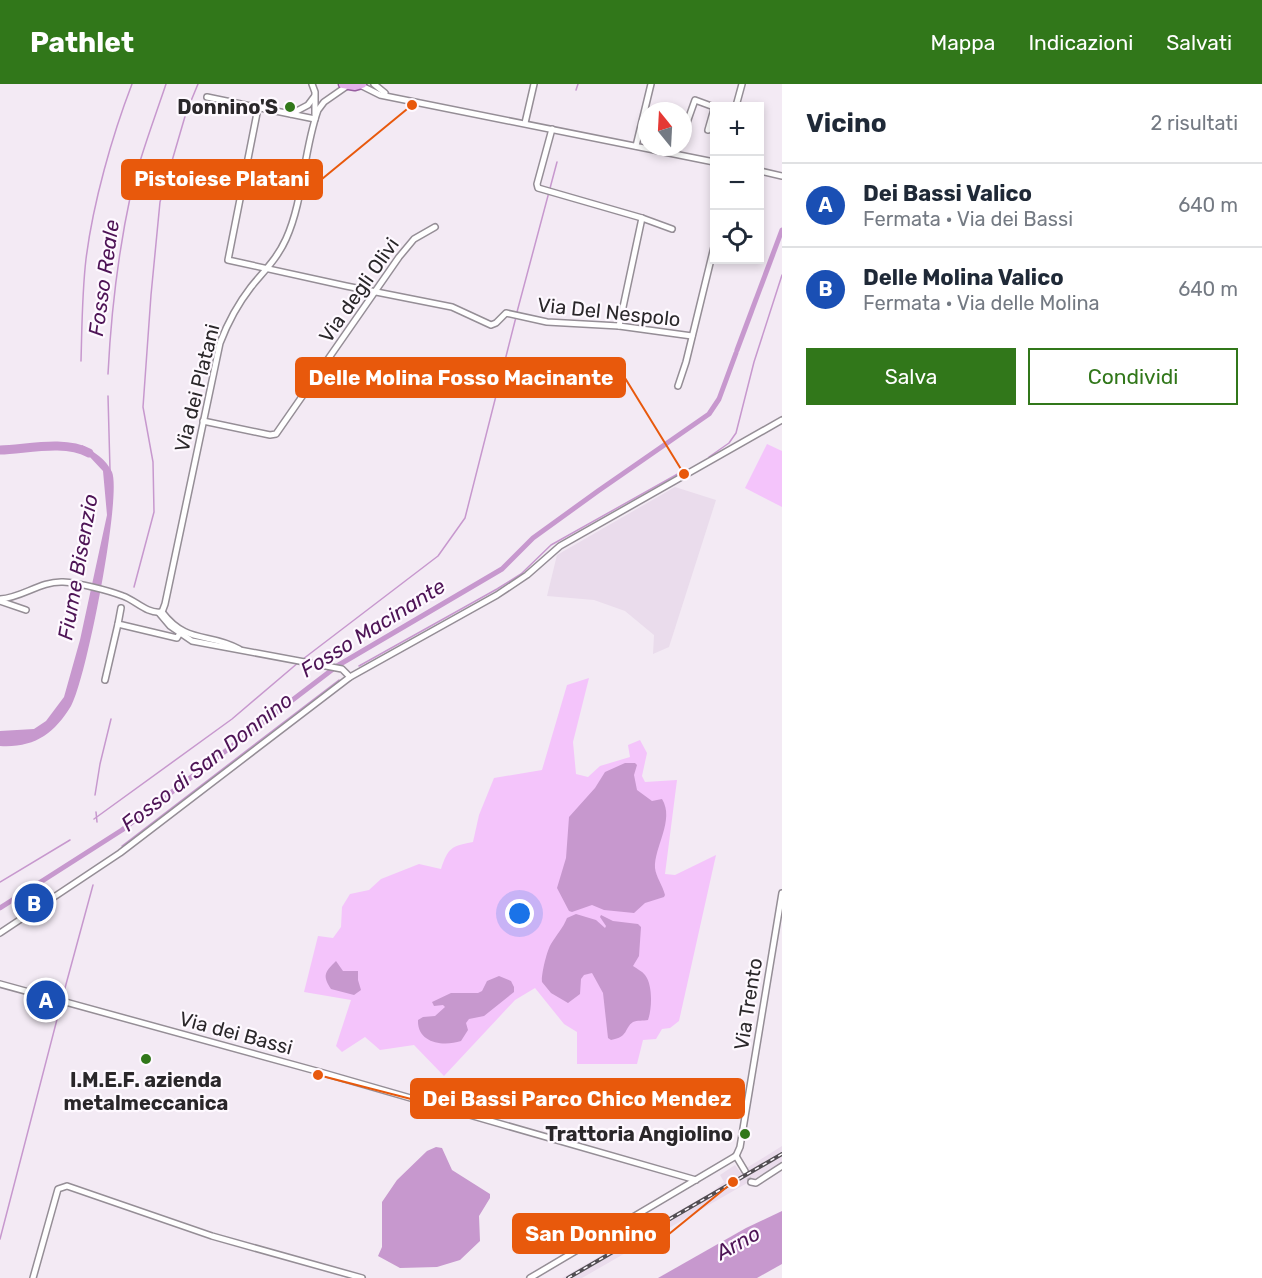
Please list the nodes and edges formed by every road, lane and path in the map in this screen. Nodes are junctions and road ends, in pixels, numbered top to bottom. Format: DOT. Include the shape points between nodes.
graph roads {
  1 [pos="312,84"];
  2 [pos="336,84"];
  3 [pos="374,84"];
  4 [pos="534,84"];
  5 [pos="651,84"];
  6 [pos="742,84"];
  7 [pos="346,85"];
  8 [pos="361,85"];
  9 [pos="332,95"];
  10 [pos="315,96"];
  11 [pos="389,96"];
  12 [pos="207,97"];
  13 [pos="737,102"];
  14 [pos="710,106"];
  15 [pos="258,108"];
  16 [pos="692,108"];
  17 [pos="289,114"];
  18 [pos="315,119"];
  19 [pos="525,123"];
  20 [pos="710,123"];
  21 [pos="552,129"];
  22 [pos="708,130"];
  23 [pos="636,146"];
  24 [pos="710,161"];
  25 [pos="764,172"];
  26 [pos="782,176"];
  27 [pos="642,218"];
  28 [pos="435,227"];
  29 [pos="672,229"];
  30 [pos="710,263"];
  31 [pos="268,269"];
  32 [pos="375,292"];
  33 [pos="619,326"];
  34 [pos="692,336"];
  35 [pos="678,386"];
  36 [pos="782,420"];
  37 [pos="203,421"];
  38 [pos="0,600"];
  39 [pos="121,608"];
  40 [pos="26,610"];
  41 [pos="160,612"];
  42 [pos="118,624"];
  43 [pos="180,632"];
  44 [pos="350,677"];
  45 [pos="105,680"];
  46 [pos="782,893"];
  47 [pos="0,933"];
  48 [pos="0,984"];
  49 [pos="736,1156"];
  50 [pos="782,1166"];
  51 [pos="745,1171"];
  52 [pos="696,1180"];
  53 [pos="751,1182"];
  54 [pos="33,1278"];
  55 [pos="362,1278"];
  56 [pos="530,1278"];
  1 -- 10 [label="street, Via dei Platani"];
  2 -- 9 [label="street, Via dei Platani"];
  3 -- 11 [label="street"];
  4 -- 19 [label="street"];
  5 -- 23 [label="street"];
  6 -- 13 [label="street"];
  7 -- 8 [label="main road"];
  7 -- 9 [label="street, Via dei Platani"];
  8 -- 11 [label="street"];
  9 -- 18 [label="street, Via dei Platani" via="320,106"];
  10 -- 17 [label="street" via="308,105"];
  10 -- 18 [label="street, Via dei Platani"];
  11 -- 19 [label="street"];
  12 -- 15 [label="street"];
  14 -- 16 [label="street" via="695,100"];
  15 -- 17 [label="street"];
  15 -- 31 [label="street" via="228,260"];
  17 -- 18 [label="street"];
  18 -- 31 [label="street, Via dei Platani" via="292,223"];
  19 -- 21 [label="street"];
  20 -- 22 [label="street"];
  21 -- 23 [label="street"];
  21 -- 27 [label="street" via="537,183 539,189"];
  23 -- 24 [label="street"];
  25 -- 26 [label="street"];
  27 -- 29 [label="street"];
  27 -- 33 [label="street"];
  28 -- 32 [label="street, Via degli Olivi" via="411,242"];
  30 -- 34 [label="street"];
  31 -- 32 [label="street"];
  31 -- 37 [label="street, Via dei Platani" via="238,304 227,324"];
  32 -- 33 [label="street, Via Del Nespolo" via="455,308 486,323 494,324 508,314 553,322"];
  32 -- 37 [label="street, Via degli Olivi" via="275,435"];
  33 -- 34 [label="street, Via Del Nespolo"];
  34 -- 35 [label="street"];
  36 -- 44 [label="street" via="560,546 497,596"];
  37 -- 41 [label="street, Via dei Platani" via="165,604"];
  38 -- 40 [label="street"];
  38 -- 41 [label="street" via="52,583 112,593"];
  39 -- 42 [label="street"];
  41 -- 43 [label="street"];
  42 -- 43 [label="street" via="177,638"];
  42 -- 45 [label="street"];
  43 -- 44 [label="street" via="230,644 244,652 338,668"];
  44 -- 47 [label="street" via="120,853"];
  46 -- 49 [label="street, Via Trento"];
  48 -- 52 [label="street, Via dei Bassi"];
  49 -- 51 [label="street"];
  49 -- 52 [label="street"];
  50 -- 53 [label="street" via="756,1183"];
  52 -- 56 [label="street"];
  54 -- 55 [label="street" via="58,1189 67,1186 212,1236"];
}
